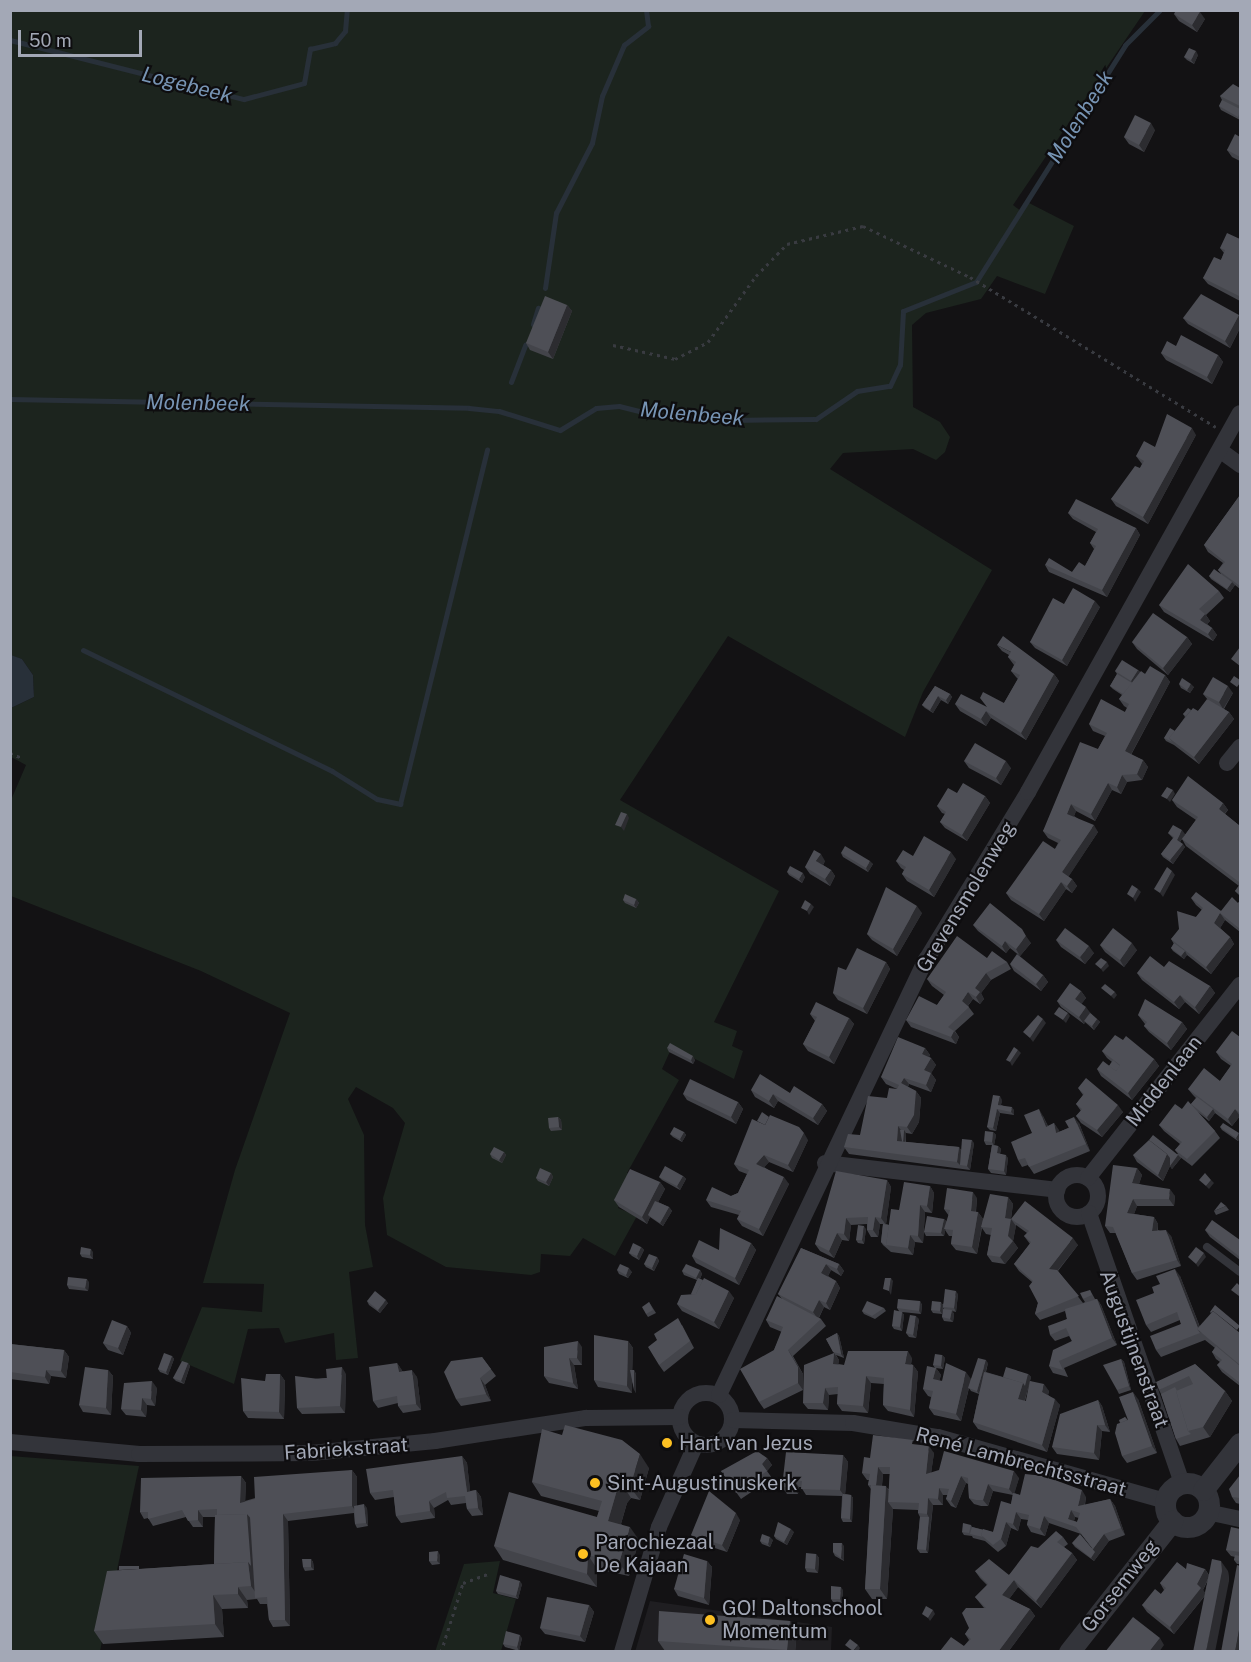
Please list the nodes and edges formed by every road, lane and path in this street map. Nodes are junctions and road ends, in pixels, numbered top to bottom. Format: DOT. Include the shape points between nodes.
graph roads {
  1 [pos="613,345"];
  2 [pos="1240,413"];
  3 [pos="1229,435"];
  4 [pos="1221,451"];
  5 [pos="1240,465"];
  6 [pos="1240,747"];
  7 [pos="10,753"];
  8 [pos="20,757"];
  9 [pos="1227,763"];
  10 [pos="1240,985"];
  11 [pos="825,1162"];
  12 [pos="1088,1178"];
  13 [pos="1056,1191"];
  14 [pos="1089,1213"];
  15 [pos="1207,1247"];
  16 [pos="1240,1272"];
  17 [pos="719,1395"];
  18 [pos="680,1417"];
  19 [pos="733,1420"];
  20 [pos="10,1442"];
  21 [pos="696,1443"];
  22 [pos="1240,1443"];
  23 [pos="1182,1483"];
  24 [pos="1203,1490"];
  25 [pos="1169,1511"];
  26 [pos="1207,1512"];
  27 [pos="1240,1519"];
  28 [pos="488,1574"];
  29 [pos="441,1652"];
  30 [pos="622,1652"];
  31 [pos="1069,1652"];
  1 -- 3 [label="path" via="675,359 708,342 756,276 788,244 863,226 970,277"];
  2 -- 3 [label="street, Grevensmolenweg"];
  3 -- 4 [label="street, Grevensmolenweg"];
  4 -- 5 [label="street"];
  4 -- 11 [label="street, Grevensmolenweg" via="926,960"];
  6 -- 9 [label="street"];
  7 -- 8 [label="path"];
  10 -- 12 [label="street, Middenlaan"];
  11 -- 13 [label="street"];
  11 -- 17 [label="street, Grevensmolenweg"];
  12 -- 13 [label="street" via="1070,1176"];
  12 -- 14 [label="street" via="1098,1195"];
  13 -- 14 [label="street" via="1064,1213"];
  14 -- 23 [label="street, Augustijnenstraat"];
  15 -- 16 [label="lane"];
  17 -- 18 [label="street" via="697,1394"];
  17 -- 19 [label="street"];
  18 -- 20 [label="street, Fabriekstraat" via="586,1418 435,1441 300,1454 148,1454"];
  18 -- 21 [label="street" via="683,1433"];
  19 -- 21 [label="street" via="720,1441"];
  19 -- 25 [label="street, René Lambrechtsstraat" via="853,1423 938,1437"];
  21 -- 30 [label="street" via="659,1527"];
  22 -- 24 [label="street"];
  23 -- 24 [label="street"];
  23 -- 25 [label="street, Gorsemweg"];
  24 -- 26 [label="street"];
  25 -- 26 [label="street" via="1195,1525"];
  25 -- 31 [label="street, Gorsemweg"];
  26 -- 27 [label="street"];
  28 -- 29 [label="path" via="463,1583"];
}
